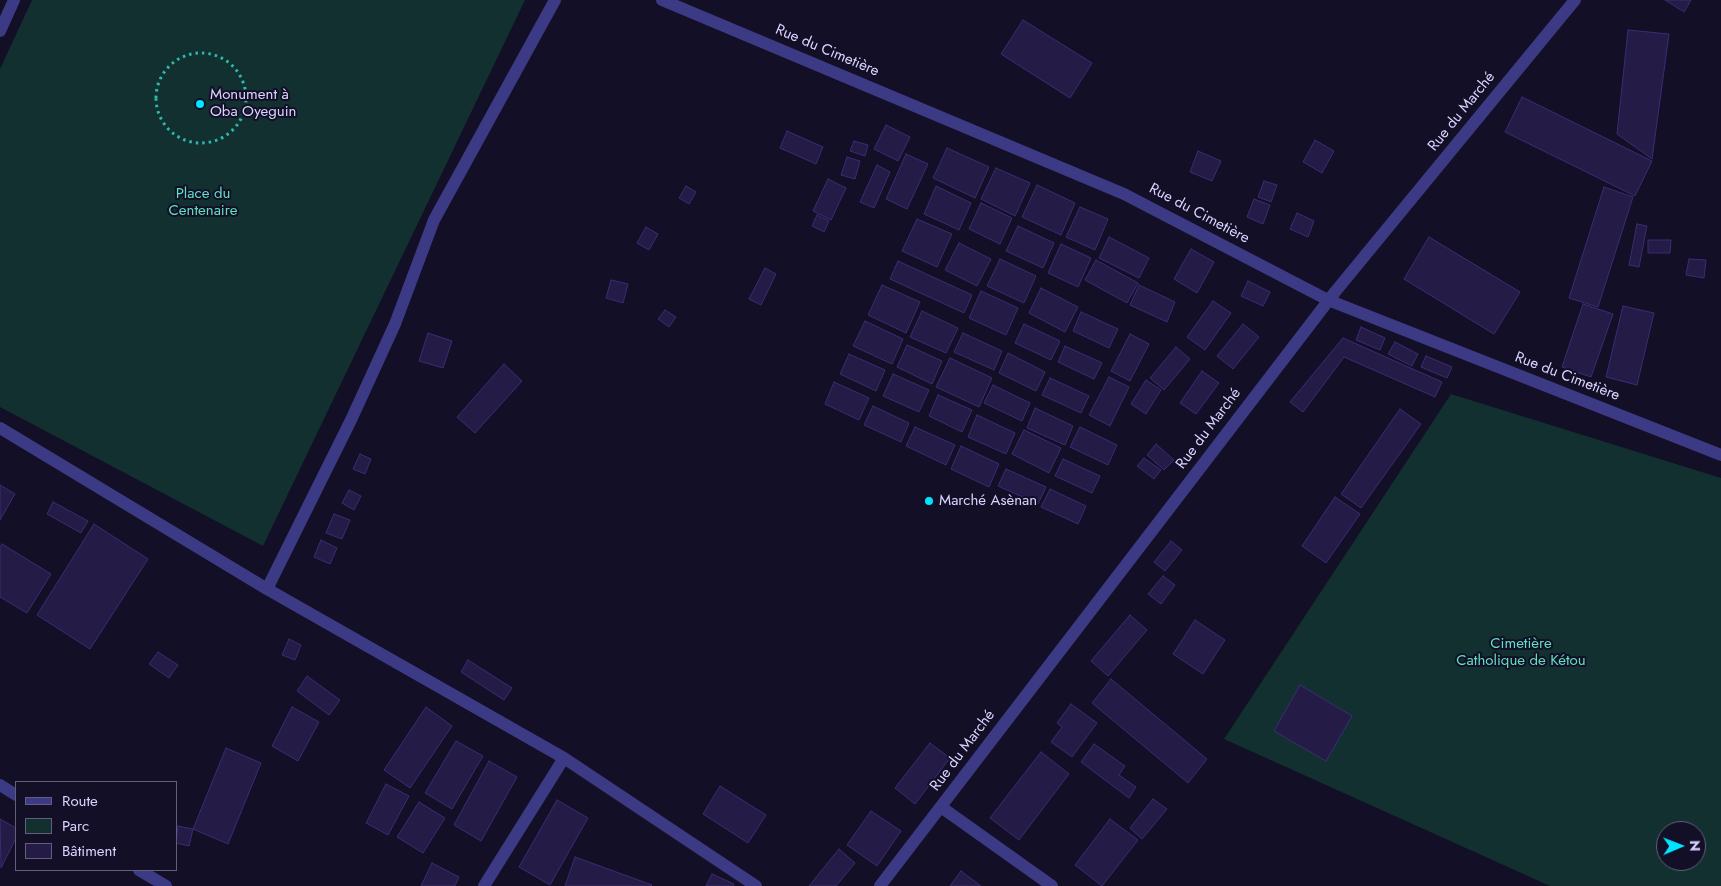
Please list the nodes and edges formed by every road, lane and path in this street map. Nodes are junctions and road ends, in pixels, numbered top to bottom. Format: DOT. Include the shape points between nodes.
graph roads {
  1 [pos="14,0"];
  2 [pos="555,0"];
  3 [pos="662,0"];
  4 [pos="1574,0"];
  5 [pos="0,31"];
  6 [pos="170,64"];
  7 [pos="1328,300"];
  8 [pos="0,428"];
  9 [pos="1721,454"];
  10 [pos="267,589"];
  11 [pos="564,758"];
  12 [pos="0,785"];
  13 [pos="15,794"];
  14 [pos="941,807"];
  15 [pos="141,871"];
  16 [pos="166,886"];
  17 [pos="484,886"];
  18 [pos="756,886"];
  19 [pos="880,886"];
  20 [pos="1052,886"];
  1 -- 5 [label="street"];
  2 -- 10 [label="street" via="434,220 395,324"];
  3 -- 7 [label="street, Rue du Cimetière" via="1124,194"];
  4 -- 7 [label="street, Rue du Marché"];
  6 -- 6 [label="path" via="159,78 155,96 158,114 167,129 182,140 199,143 216,140 231,131 242,117 246,100 243,82 234,67 220,56 202,52 185,55"];
  7 -- 9 [label="street, Rue du Cimetière"];
  7 -- 14 [label="street, Rue du Marché"];
  8 -- 10 [label="street"];
  10 -- 11 [label="street"];
  11 -- 17 [label="street"];
  11 -- 18 [label="street"];
  12 -- 13 [label="street"];
  14 -- 19 [label="street, Rue du Marché"];
  14 -- 20 [label="street"];
  15 -- 16 [label="street"];
}
